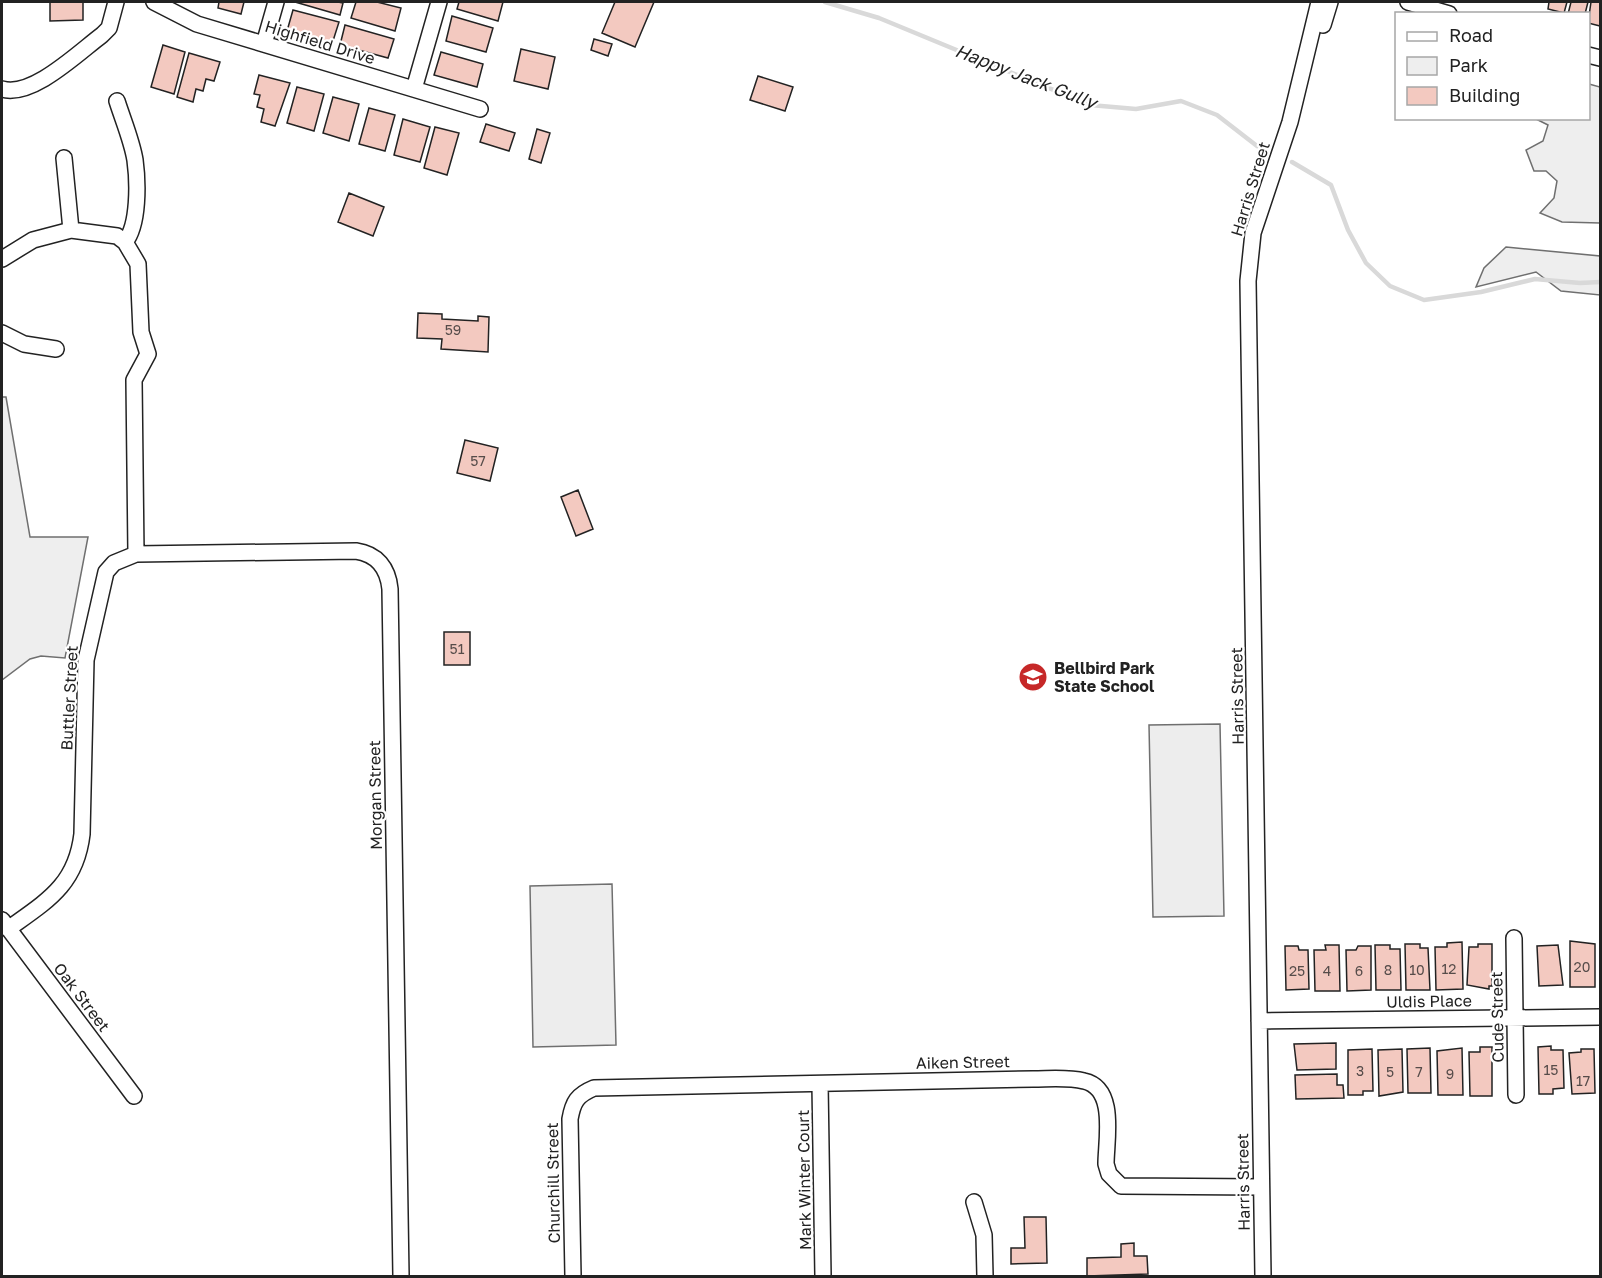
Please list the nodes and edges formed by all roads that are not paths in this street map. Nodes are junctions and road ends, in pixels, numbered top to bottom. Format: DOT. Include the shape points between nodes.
graph roads {
  1 [pos="116,2"];
  2 [pos="154,2"];
  3 [pos="276,2"];
  4 [pos="439,2"];
  5 [pos="1319,2"];
  6 [pos="1330,2"];
  7 [pos="1408,2"];
  8 [pos="1442,12"];
  9 [pos="264,44"];
  10 [pos="414,88"];
  11 [pos="2,89"];
  12 [pos="117,101"];
  13 [pos="480,109"];
  14 [pos="1290,122"];
  15 [pos="64,158"];
  16 [pos="71,230"];
  17 [pos="125,242"];
  18 [pos="2,259"];
  19 [pos="2,333"];
  20 [pos="56,349"];
  21 [pos="136,554"];
  22 [pos="5,924"];
  23 [pos="1514,938"];
  24 [pos="1600,1017"];
  25 [pos="1515,1018"];
  26 [pos="1259,1021"];
  27 [pos="820,1084"];
  28 [pos="581,1093"];
  29 [pos="1516,1095"];
  30 [pos="134,1096"];
  31 [pos="1261,1187"];
  32 [pos="974,1202"];
  33 [pos="401,1276"];
  34 [pos="573,1276"];
  35 [pos="823,1276"];
  36 [pos="985,1276"];
  37 [pos="1263,1276"];
  1 -- 11 [label="street" via="109,28 102,35 38,83 23,89"];
  2 -- 9 [label="street, Highfield Drive" via="196,24"];
  3 -- 9 [label="street"];
  4 -- 10 [label="street"];
  5 -- 14 [label="street, Harris Street"];
  6 -- 14 [label="street, Harris Street" via="1305,91"];
  7 -- 8 [label="street"];
  9 -- 10 [label="street, Highfield Drive"];
  10 -- 13 [label="street, Highfield Drive"];
  12 -- 17 [label="street" via="135,160 135,223"];
  14 -- 26 [label="street, Harris Street" via="1253,233 1248,281"];
  15 -- 16 [label="street"];
  16 -- 17 [label="street" via="117,236"];
  16 -- 18 [label="street" via="33,240"];
  17 -- 21 [label="street" via="138,264 141,332 148,354 134,380"];
  19 -- 20 [label="street" via="24,344"];
  21 -- 22 [label="street, Buttler Street" via="119,560 106,572 88,644 78,858 61,889"];
  21 -- 33 [label="street, Morgan Street" via="356,551 374,557 387,575"];
  22 -- 30 [label="street, Oak Street"];
  23 -- 25 [label="street, Cude Street"];
  24 -- 25 [label="street, Uldis Place"];
  25 -- 26 [label="street, Uldis Place"];
  25 -- 29 [label="street, Cude Street"];
  26 -- 31 [label="street, Harris Street"];
  27 -- 28 [label="street, Aiken Street" via="594,1088"];
  27 -- 31 [label="street, Aiken Street" via="1085,1081 1094,1085 1105,1099 1106,1164 1109,1174 1121,1186"];
  27 -- 35 [label="street, Mark Winter Court"];
  28 -- 34 [label="street, Churchill Street" via="573,1103 570,1119"];
  31 -- 37 [label="street, Harris Street"];
  32 -- 36 [label="street" via="984,1235"];
}
